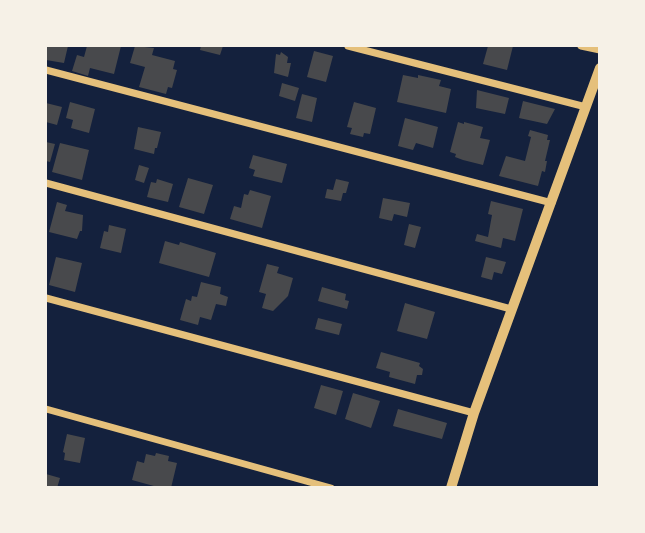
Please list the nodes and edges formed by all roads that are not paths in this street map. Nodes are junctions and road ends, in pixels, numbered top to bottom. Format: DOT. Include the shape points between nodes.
graph roads {
  1 [pos="348,46"];
  2 [pos="581,46"];
  3 [pos="600,50"];
  4 [pos="600,68"];
  5 [pos="46,70"];
  6 [pos="586,107"];
  7 [pos="46,183"];
  8 [pos="552,203"];
  9 [pos="46,298"];
  10 [pos="512,309"];
  11 [pos="46,409"];
  12 [pos="474,413"];
  13 [pos="331,488"];
  14 [pos="452,488"];
  1 -- 6 [label="street"];
  2 -- 3 [label="street"];
  4 -- 6 [label="street"];
  5 -- 8 [label="street"];
  6 -- 8 [label="street"];
  7 -- 10 [label="street"];
  8 -- 10 [label="street"];
  9 -- 12 [label="street"];
  10 -- 12 [label="street"];
  11 -- 13 [label="street"];
  12 -- 14 [label="street"];
}
